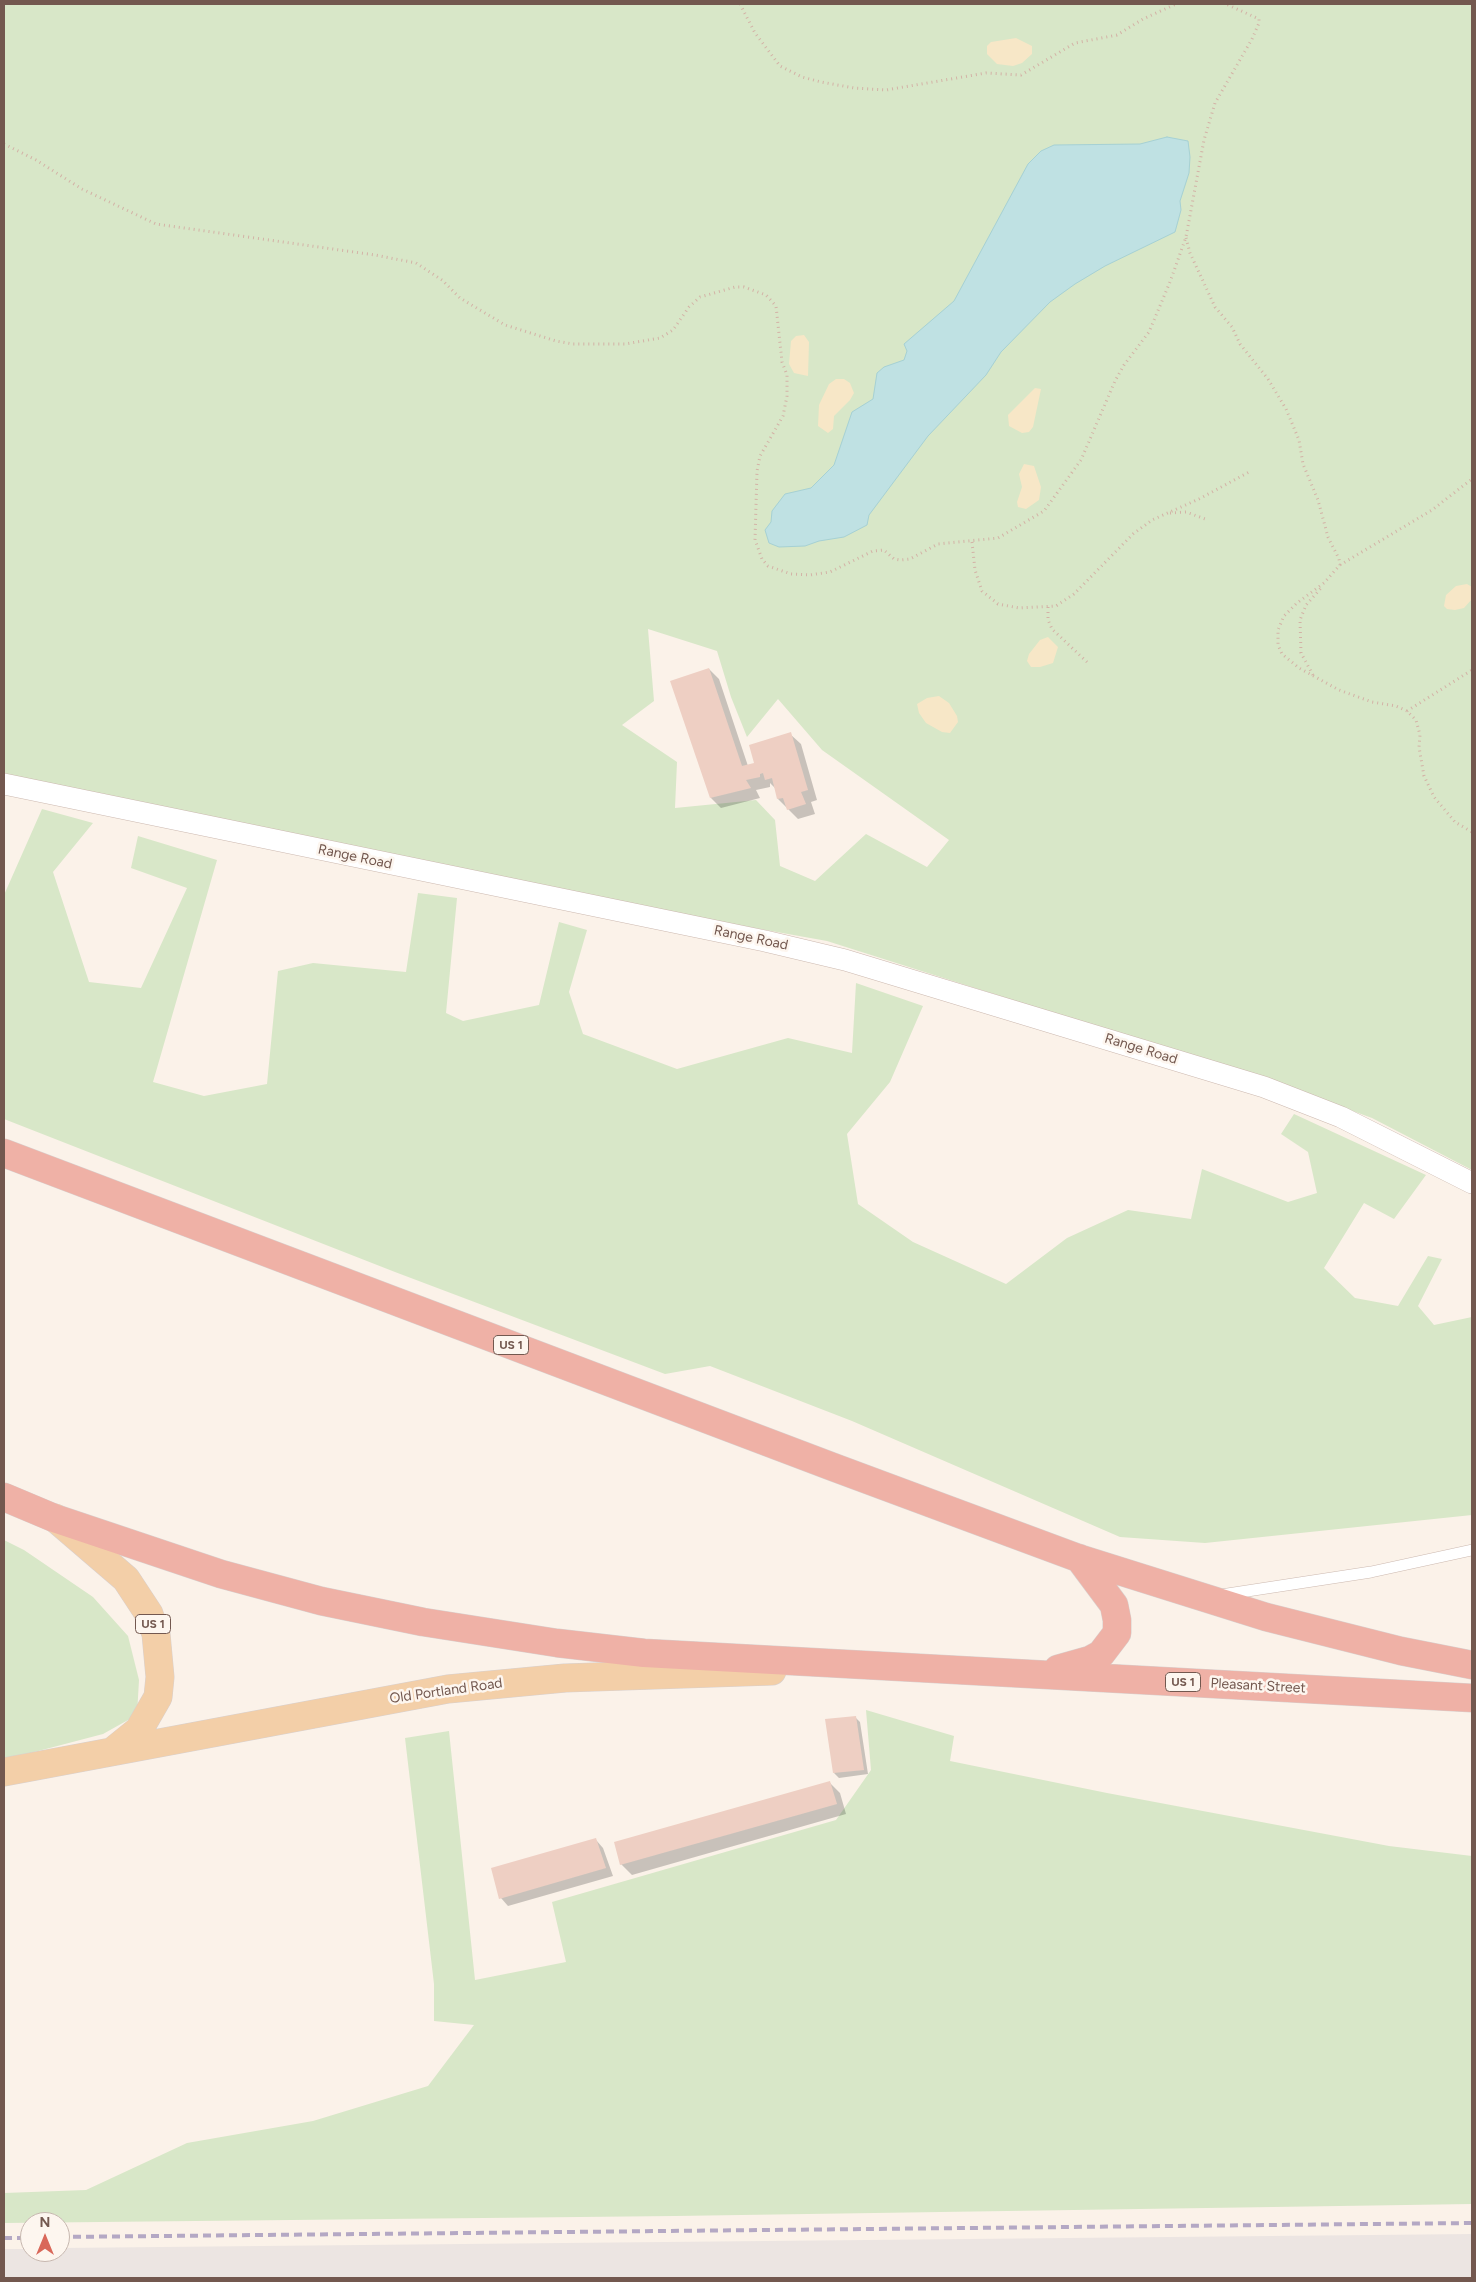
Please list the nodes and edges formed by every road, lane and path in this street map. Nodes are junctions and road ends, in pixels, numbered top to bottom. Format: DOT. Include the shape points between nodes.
graph roads {
  1 [pos="740,4"];
  2 [pos="1176,4"];
  3 [pos="1226,4"];
  4 [pos="4,144"];
  5 [pos="1186,237"];
  6 [pos="1251,471"];
  7 [pos="1472,479"];
  8 [pos="1167,514"];
  9 [pos="1208,520"];
  10 [pos="972,542"];
  11 [pos="1340,565"];
  12 [pos="1324,583"];
  13 [pos="1048,607"];
  14 [pos="1087,662"];
  15 [pos="1472,670"];
  16 [pos="1313,674"];
  17 [pos="1407,711"];
  18 [pos="4,784"];
  19 [pos="1472,832"];
  20 [pos="4,1153"];
  21 [pos="1472,1182"];
  22 [pos="4,1497"];
  23 [pos="54,1518"];
  24 [pos="1472,1550"];
  25 [pos="1078,1558"];
  26 [pos="1199,1598"];
  27 [pos="1472,1665"];
  28 [pos="894,1668"];
  29 [pos="1029,1674"];
  30 [pos="1472,1698"];
  31 [pos="112,1752"];
  32 [pos="4,1772"];
  1 -- 2 [label="path" via="755,33 780,66 821,82 886,90 986,73 1021,74 1075,43 1116,35"];
  3 -- 5 [label="path" via="1259,19 1260,23 1215,103 1204,140"];
  4 -- 10 [label="path" via="82,189 156,224 416,263 442,280 460,298 505,325 556,341 604,344 660,338 672,330 700,297 735,287 755,290 766,295 776,306 782,362 787,375 783,416 764,448 757,471 755,540 768,566 791,574 830,572 873,551 884,550 900,560 910,559 938,544"];
  5 -- 10 [label="path" via="1149,332 1124,365 1096,422 1082,460 1044,511 998,538"];
  5 -- 11 [label="path" via="1216,307 1286,408"];
  6 -- 8 [label="path"];
  7 -- 11 [label="path" via="1432,510"];
  8 -- 9 [label="path" via="1186,512"];
  8 -- 13 [label="path" via="1133,534 1074,594 1056,606"];
  10 -- 13 [label="path" via="975,570 982,591 998,604 1019,608"];
  11 -- 12 [label="path"];
  12 -- 16 [label="path" via="1306,605 1300,620 1301,653"];
  12 -- 16 [label="path" via="1284,616 1278,630 1278,645 1286,660"];
  13 -- 14 [label="path" via="1052,629"];
  15 -- 17 [label="path"];
  16 -- 17 [label="path" via="1338,690"];
  17 -- 19 [label="path" via="1416,720 1424,776 1434,798 1455,822"];
  18 -- 21 [label="street, Range Road" via="765,940 845,960 1264,1087 1341,1117"];
  20 -- 25 [label="highway, US 1"];
  22 -- 23 [label="highway, US 1"];
  23 -- 28 [label="highway, Pleasant Street" via="221,1574 321,1601 423,1622 644,1653"];
  23 -- 31 [label="main road, US 1" via="126,1579 142,1602 156,1634 160,1677 158,1697 139,1730"];
  24 -- 26 [label="lane" via="1371,1572"];
  25 -- 26 [label="highway, US 1"];
  25 -- 29 [label="highway" via="1114,1605 1116,1633 1101,1654 1090,1660"];
  26 -- 27 [label="highway, US 1" via="1324,1632"];
  28 -- 29 [label="highway, Pleasant Street / US 1"];
  28 -- 31 [label="main road, Old Portland Road / US 1" via="518,1681 379,1701"];
  29 -- 30 [label="highway, Pleasant Street / US 1"];
  31 -- 32 [label="main road, Old Portland Road / US 1"];
}
